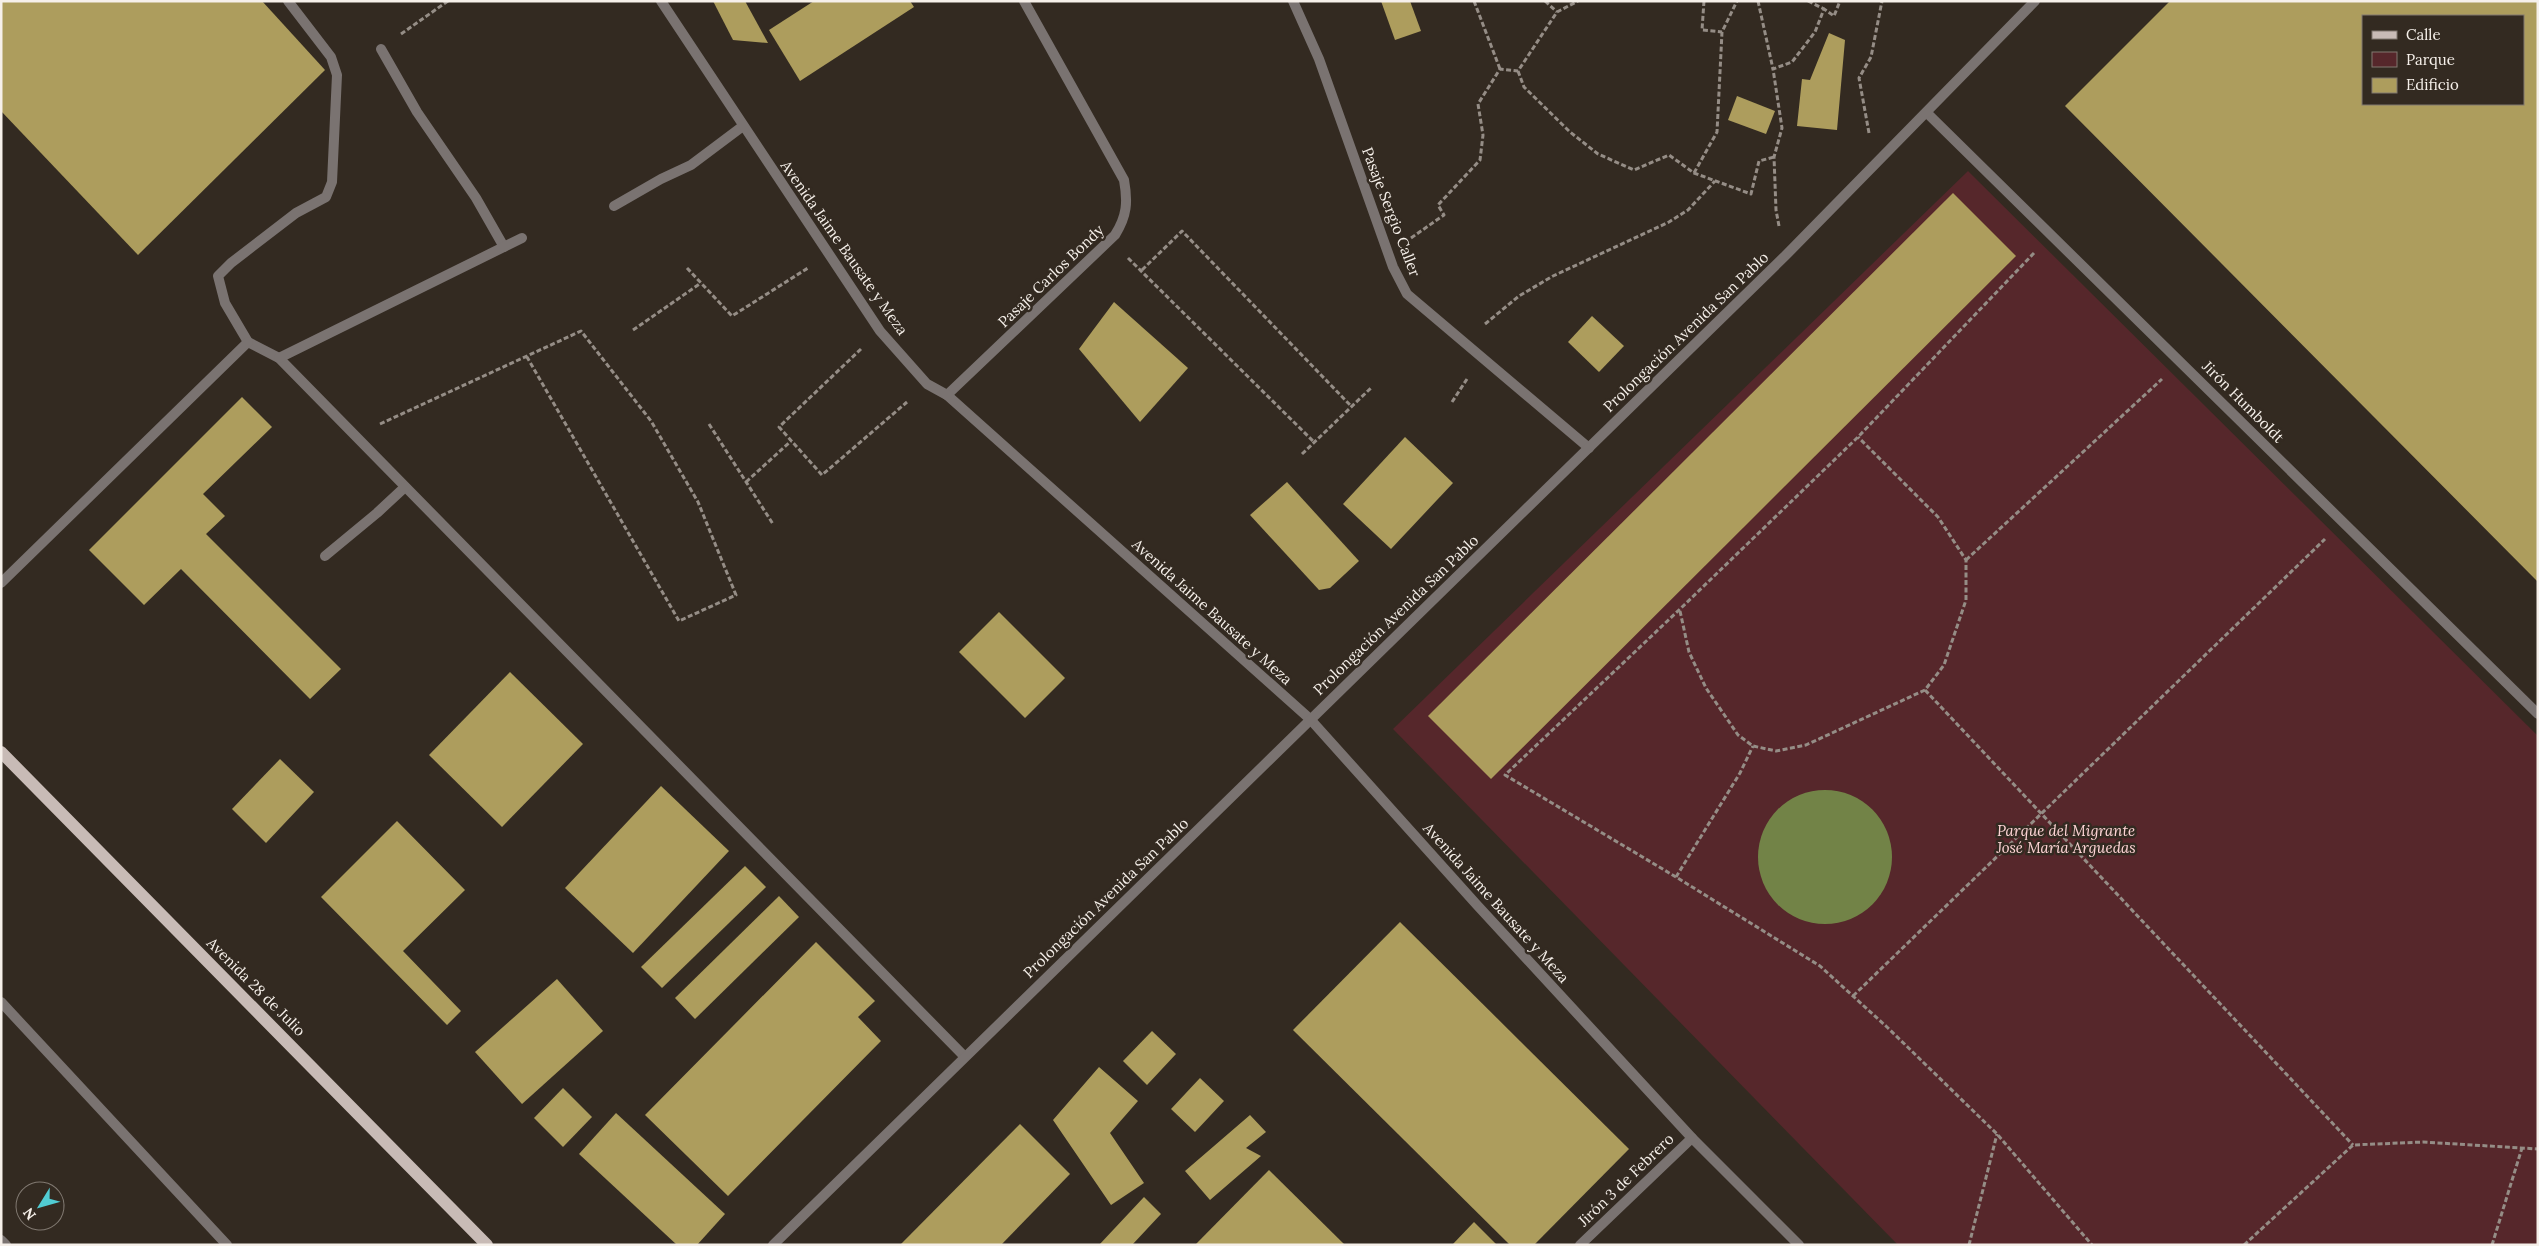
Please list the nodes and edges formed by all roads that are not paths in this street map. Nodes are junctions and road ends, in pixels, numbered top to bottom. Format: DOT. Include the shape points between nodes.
graph roads {
  1 [pos="288,1"];
  2 [pos="661,1"];
  3 [pos="1024,1"];
  4 [pos="1293,1"];
  5 [pos="2035,1"];
  6 [pos="381,49"];
  7 [pos="1927,112"];
  8 [pos="743,126"];
  9 [pos="614,206"];
  10 [pos="522,238"];
  11 [pos="504,247"];
  12 [pos="248,342"];
  13 [pos="279,358"];
  14 [pos="947,396"];
  15 [pos="1589,448"];
  16 [pos="405,487"];
  17 [pos="325,556"];
  18 [pos="1,583"];
  19 [pos="2538,714"];
  20 [pos="1310,719"];
  21 [pos="1,752"];
  22 [pos="1,1002"];
  23 [pos="964,1056"];
  24 [pos="1692,1138"];
  25 [pos="1,1240"];
  26 [pos="6,1245"];
  27 [pos="228,1245"];
  28 [pos="487,1245"];
  29 [pos="773,1245"];
  30 [pos="1580,1245"];
  31 [pos="1799,1245"];
  1 -- 12 [label="street" via="331,58 337,75 332,182 326,197 296,213 218,276 225,303"];
  2 -- 8 [label="street, Avenida Jaime Bausate y Meza"];
  3 -- 14 [label="street, Pasaje Carlos Bondy" via="1124,180 1128,202 1124,221 1110,241"];
  4 -- 15 [label="street, Pasaje Sergio Caller" via="1319,59 1388,255 1407,294"];
  5 -- 7 [label="street, Prolongación Avenida San Pablo"];
  6 -- 11 [label="street" via="417,112 476,198"];
  7 -- 15 [label="street, Prolongación Avenida San Pablo"];
  7 -- 19 [label="street, Jirón Humboldt"];
  8 -- 9 [label="street" via="691,166"];
  8 -- 14 [label="street, Avenida Jaime Bausate y Meza" via="880,331 928,384"];
  10 -- 11 [label="street"];
  11 -- 13 [label="street"];
  12 -- 13 [label="street"];
  12 -- 18 [label="street"];
  13 -- 16 [label="street"];
  14 -- 20 [label="street, Avenida Jaime Bausate y Meza"];
  15 -- 20 [label="street, Prolongación Avenida San Pablo"];
  16 -- 17 [label="street"];
  16 -- 23 [label="street"];
  20 -- 23 [label="street, Prolongación Avenida San Pablo"];
  20 -- 24 [label="street, Avenida Jaime Bausate y Meza"];
  21 -- 28 [label="main road, Avenida 28 de Julio"];
  22 -- 27 [label="street"];
  23 -- 29 [label="street, Prolongación Avenida San Pablo"];
  24 -- 30 [label="street, Jirón 3 de Febrero"];
  24 -- 31 [label="street, Avenida Jaime Bausate y Meza"];
  25 -- 26 [label="street"];
}
